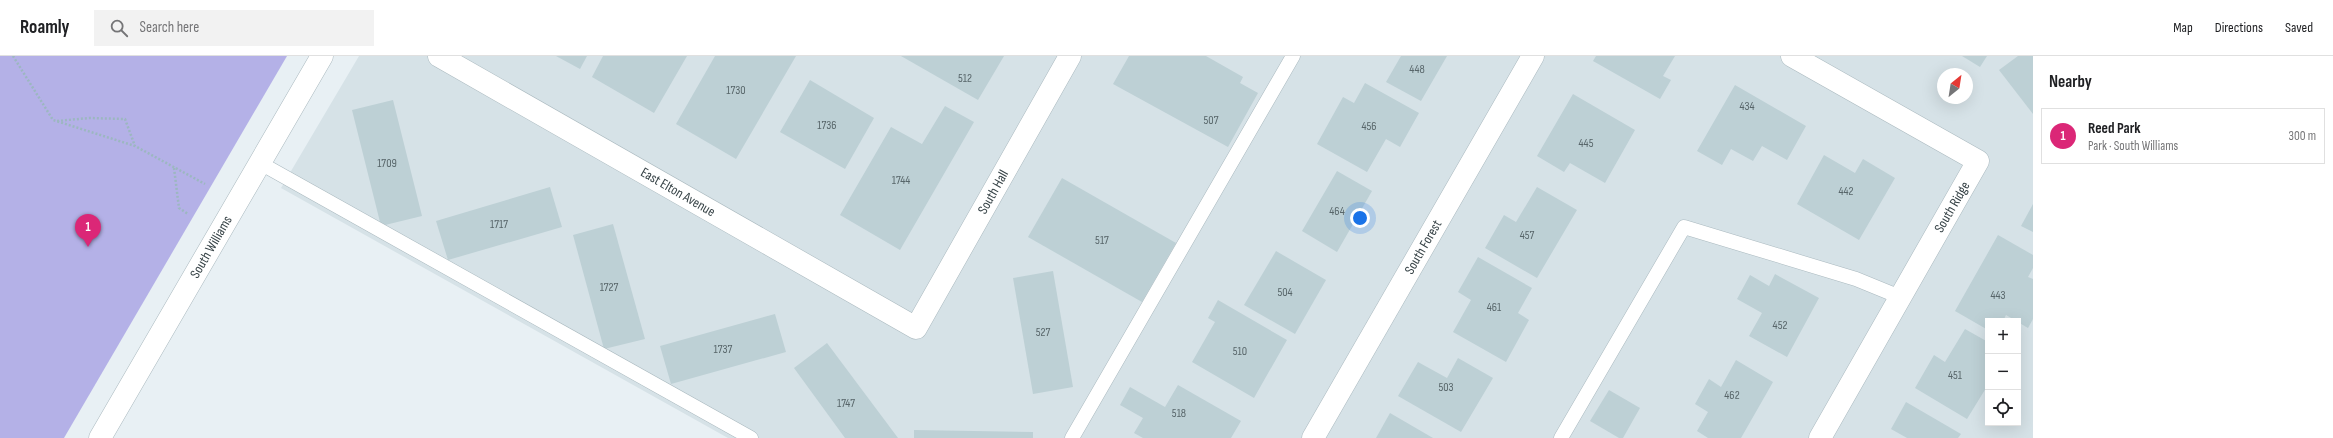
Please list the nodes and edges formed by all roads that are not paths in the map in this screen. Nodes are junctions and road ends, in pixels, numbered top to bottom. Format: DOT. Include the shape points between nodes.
graph roads {
  1 [pos="322,56"];
  2 [pos="439,56"];
  3 [pos="1070,56"];
  4 [pos="1293,56"];
  5 [pos="1533,56"];
  6 [pos="1792,56"];
  7 [pos="260,163"];
  8 [pos="1900,297"];
  9 [pos="916,328"];
  10 [pos="102,437"];
  11 [pos="751,438"];
  12 [pos="1072,438"];
  13 [pos="1312,438"];
  14 [pos="1561,438"];
  15 [pos="1820,438"];
  1 -- 7 [label="street, South Williams"];
  2 -- 9 [label="street, East Elton Avenue"];
  3 -- 9 [label="street, South Hall"];
  4 -- 12 [label="lane"];
  5 -- 13 [label="street, South Forest"];
  6 -- 8 [label="street, South Ridge" via="1978,161"];
  7 -- 10 [label="street, South Williams"];
  7 -- 11 [label="lane"];
  8 -- 14 [label="lane" via="1856,279 1684,226"];
  8 -- 15 [label="street, South Ridge"];
}
